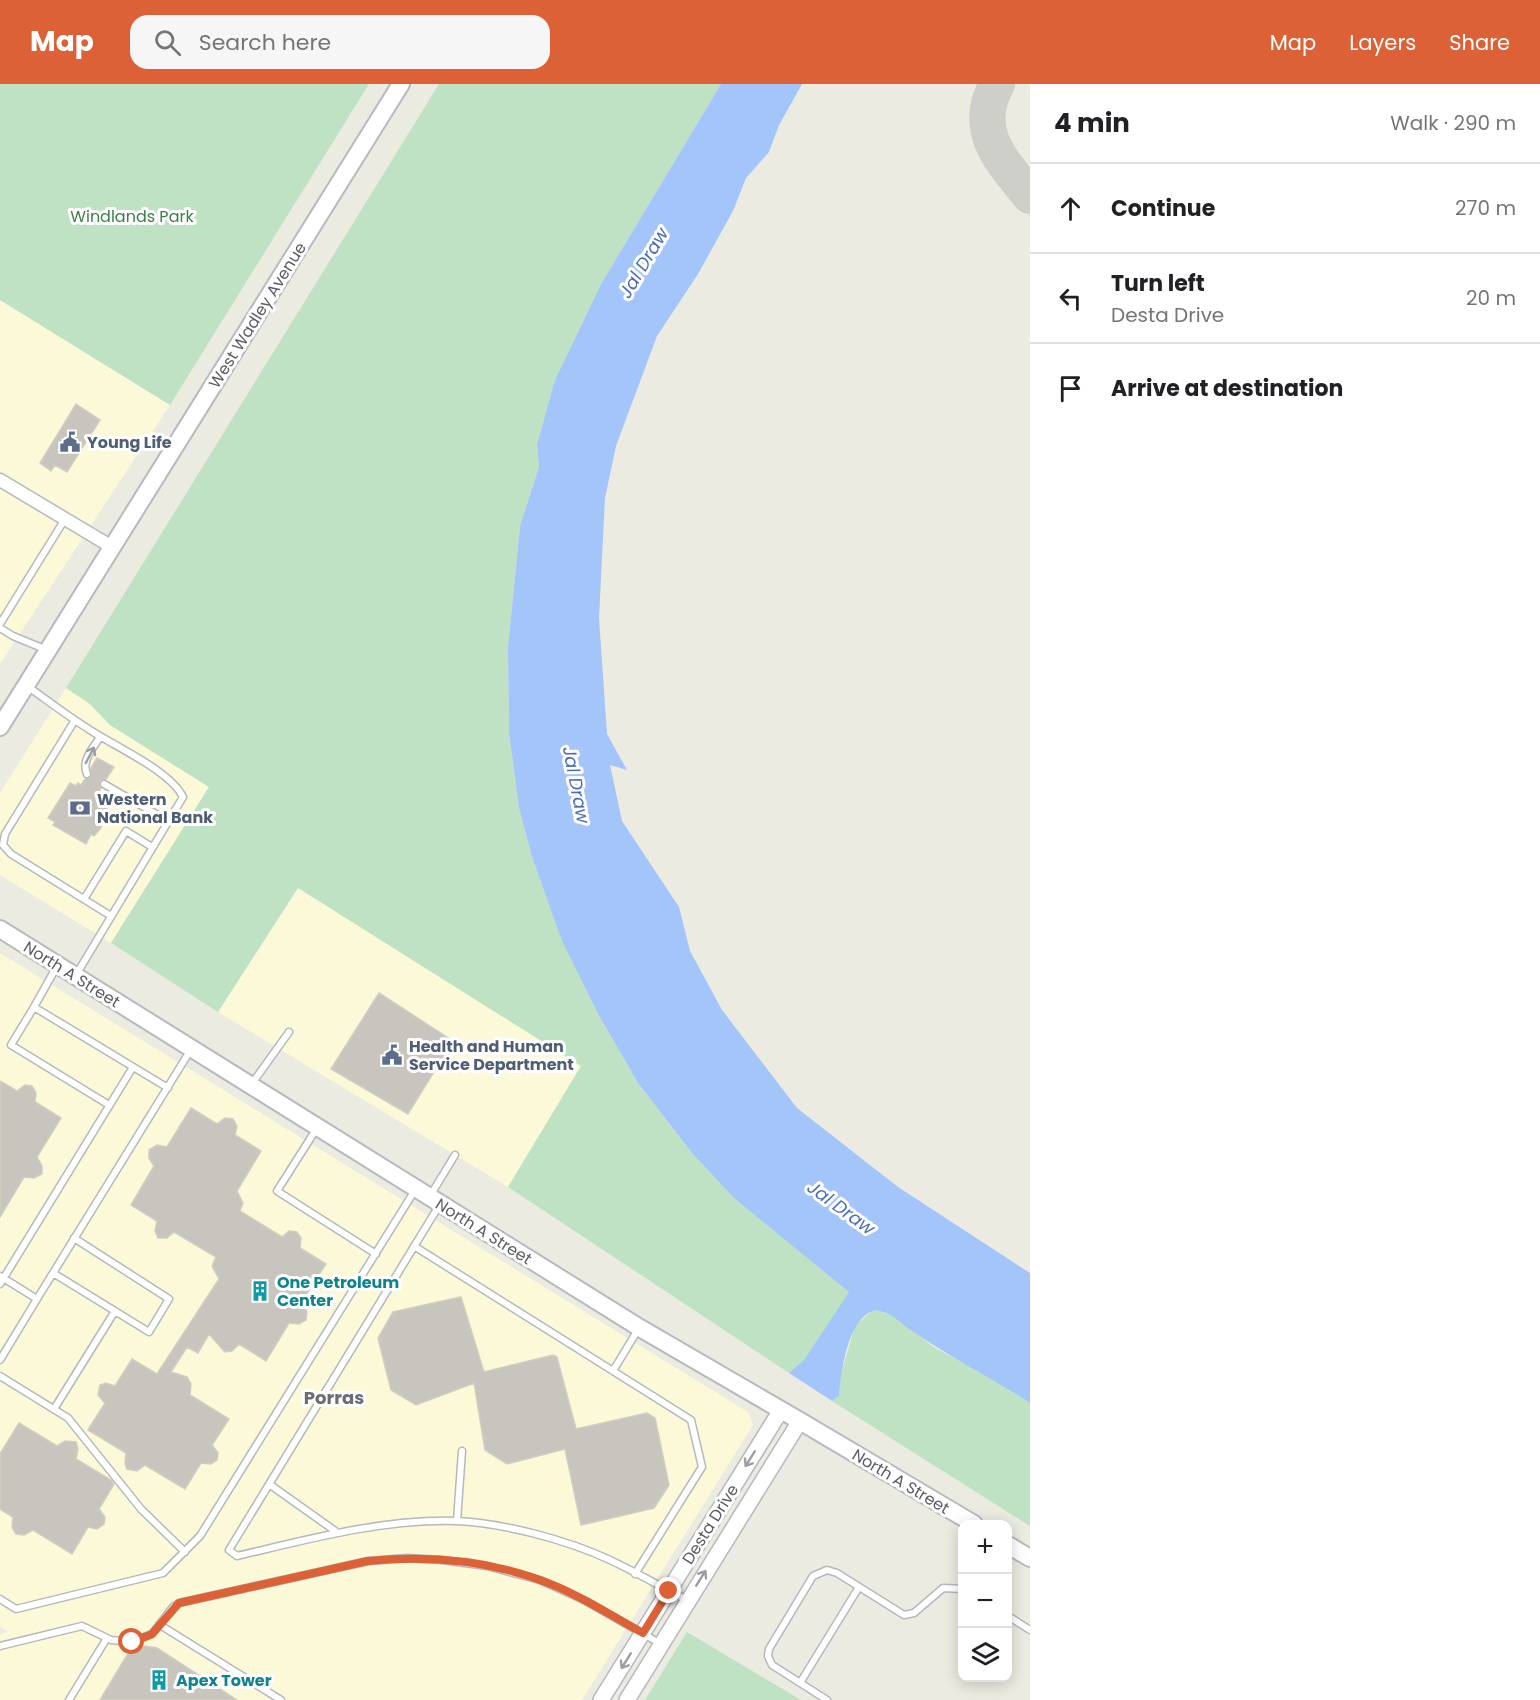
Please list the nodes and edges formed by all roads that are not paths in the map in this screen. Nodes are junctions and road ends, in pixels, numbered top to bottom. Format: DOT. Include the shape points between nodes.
graph roads {
  1 [pos="401,84"];
  2 [pos="0,480"];
  3 [pos="65,519"];
  4 [pos="112,547"];
  5 [pos="0,626"];
  6 [pos="48,650"];
  7 [pos="26,685"];
  8 [pos="75,720"];
  9 [pos="0,725"];
  10 [pos="100,737"];
  11 [pos="87,774"];
  12 [pos="104,784"];
  13 [pos="168,821"];
  14 [pos="152,847"];
  15 [pos="84,899"];
  16 [pos="111,916"];
  17 [pos="0,928"];
  18 [pos="58,965"];
  19 [pos="75,976"];
  20 [pos="33,1007"];
  21 [pos="288,1032"];
  22 [pos="192,1049"];
  23 [pos="133,1067"];
  24 [pos="251,1086"];
  25 [pos="168,1088"];
  26 [pos="109,1105"];
  27 [pos="317,1127"];
  28 [pos="455,1155"];
  29 [pos="429,1196"];
  30 [pos="74,1238"];
  31 [pos="414,1246"];
  32 [pos="376,1254"];
  33 [pos="53,1273"];
  34 [pos="1,1280"];
  35 [pos="37,1299"];
  36 [pos="115,1311"];
  37 [pos="639,1328"];
  38 [pos="0,1360"];
  39 [pos="613,1371"];
  40 [pos="0,1376"];
  41 [pos="54,1409"];
  42 [pos="781,1410"];
  43 [pos="800,1420"];
  44 [pos="462,1451"];
  45 [pos="269,1484"];
  46 [pos="967,1520"];
  47 [pos="457,1521"];
  48 [pos="338,1533"];
  49 [pos="1012,1547"];
  50 [pos="185,1552"];
  51 [pos="1030,1558"];
  52 [pos="635,1574"];
  53 [pos="859,1587"];
  54 [pos="958,1589"];
  55 [pos="669,1591"];
  56 [pos="0,1599"];
  57 [pos="687,1601"];
  58 [pos="1012,1619"];
  59 [pos="160,1625"];
  60 [pos="1030,1630"];
  61 [pos="643,1633"];
  62 [pos="107,1638"];
  63 [pos="661,1644"];
  64 [pos="0,1646"];
  65 [pos="800,1683"];
  66 [pos="69,1700"];
  67 [pos="281,1700"];
  68 [pos="601,1700"];
  69 [pos="627,1700"];
  70 [pos="827,1700"];
  1 -- 4 [label="main road, West Wadley Avenue"];
  2 -- 3 [label="street"];
  3 -- 4 [label="street"];
  3 -- 5 [label="lane"];
  4 -- 6 [label="main road, West Wadley Avenue"];
  5 -- 6 [label="lane" via="13,636"];
  6 -- 7 [label="main road, West Wadley Avenue"];
  7 -- 8 [label="lane"];
  7 -- 9 [label="main road, West Wadley Avenue"];
  8 -- 10 [label="lane"];
  8 -- 15 [label="lane" via="5,834 3,845 11,854"];
  11 -- 10 [label="lane, one-way" via="85,762"];
  10 -- 13 [label="lane" via="178,787 183,797"];
  12 -- 13 [label="lane"];
  13 -- 14 [label="lane"];
  14 -- 15 [label="lane" via="126,831"];
  14 -- 16 [label="lane"];
  15 -- 16 [label="lane"];
  16 -- 19 [label="lane"];
  17 -- 18 [label="main road, North A Street"];
  18 -- 19 [label="main road, North A Street"];
  18 -- 20 [label="lane"];
  19 -- 22 [label="main road, North A Street"];
  20 -- 23 [label="lane"];
  20 -- 26 [label="lane" via="11,1046"];
  21 -- 24 [label="lane"];
  22 -- 24 [label="main road, North A Street"];
  22 -- 25 [label="lane"];
  23 -- 25 [label="lane"];
  23 -- 26 [label="lane"];
  24 -- 27 [label="main road, North A Street"];
  25 -- 30 [label="lane"];
  26 -- 34 [label="lane"];
  27 -- 29 [label="main road, North A Street"];
  27 -- 32 [label="lane" via="277,1191"];
  28 -- 29 [label="lane"];
  29 -- 31 [label="lane"];
  29 -- 32 [label="lane"];
  29 -- 37 [label="main road, North A Street"];
  30 -- 33 [label="lane"];
  30 -- 36 [label="lane" via="169,1299 150,1332"];
  31 -- 39 [label="lane"];
  31 -- 45 [label="lane"];
  32 -- 50 [label="lane" via="200,1536"];
  33 -- 35 [label="lane"];
  33 -- 36 [label="lane"];
  34 -- 35 [label="lane"];
  35 -- 38 [label="lane"];
  36 -- 41 [label="lane"];
  37 -- 39 [label="lane"];
  37 -- 42 [label="main road, North A Street"];
  39 -- 52 [label="lane" via="691,1420 702,1467"];
  40 -- 41 [label="lane"];
  41 -- 50 [label="lane" via="68,1418 141,1509"];
  42 -- 43 [label="main road, North A Street"];
  42 -- 55 [label="street, Desta Drive, one-way"];
  43 -- 46 [label="main road, North A Street"];
  57 -- 43 [label="street, Desta Drive, one-way"];
  44 -- 47 [label="lane"];
  45 -- 48 [label="lane"];
  45 -- 48 [label="lane" via="229,1550 237,1556"];
  47 -- 48 [label="lane" via="389,1524"];
  47 -- 52 [label="lane" via="555,1540 610,1560"];
  49 -- 51 [label="main road"];
  50 -- 56 [label="lane" via="163,1573 16,1609"];
  52 -- 55 [label="lane"];
  53 -- 54 [label="lane" via="904,1615 914,1613 943,1588"];
  53 -- 65 [label="lane"];
  53 -- 65 [label="lane" via="826,1570 813,1576 768,1656 772,1665"];
  55 -- 57 [label="lane"];
  55 -- 61 [label="street, Desta Drive"];
  57 -- 63 [label="street, Desta Drive"];
  58 -- 60 [label="lane"];
  59 -- 61 [label="lane" via="179,1603 368,1561 414,1558 476,1564 540,1580"];
  59 -- 62 [label="lane" via="152,1634 132,1642"];
  59 -- 67 [label="lane"];
  61 -- 63 [label="lane"];
  61 -- 68 [label="street, Desta Drive, one-way"];
  62 -- 64 [label="lane" via="82,1626"];
  62 -- 66 [label="lane"];
  63 -- 69 [label="street, Desta Drive"];
  65 -- 70 [label="lane"];
}
